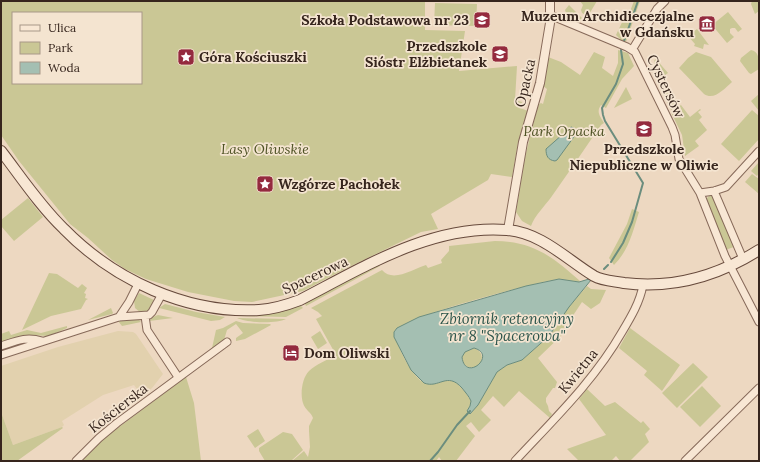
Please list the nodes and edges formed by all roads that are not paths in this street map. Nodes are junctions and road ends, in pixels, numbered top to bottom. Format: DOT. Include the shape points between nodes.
graph roads {
  1 [pos="550,1"];
  2 [pos="664,1"];
  3 [pos="550,15"];
  4 [pos="632,50"];
  5 [pos="759,150"];
  6 [pos="1,151"];
  7 [pos="714,191"];
  8 [pos="700,193"];
  9 [pos="510,217"];
  10 [pos="497,230"];
  11 [pos="508,230"];
  12 [pos="759,250"];
  13 [pos="743,259"];
  14 [pos="730,265"];
  15 [pos="138,284"];
  16 [pos="643,285"];
  17 [pos="162,294"];
  18 [pos="129,302"];
  19 [pos="135,315"];
  20 [pos="145,316"];
  21 [pos="119,317"];
  22 [pos="759,322"];
  23 [pos="42,341"];
  24 [pos="227,342"];
  25 [pos="1,346"];
  26 [pos="1,356"];
  27 [pos="178,377"];
  28 [pos="759,388"];
  29 [pos="76,461"];
  30 [pos="515,461"];
  31 [pos="685,461"];
  1 -- 3 [label="street, Opacka"];
  2 -- 4 [label="street"];
  3 -- 4 [label="street, Cystersów"];
  3 -- 9 [label="street, Opacka" via="540,83 523,142"];
  4 -- 8 [label="street, Cystersów" via="672,127 679,159"];
  5 -- 7 [label="street" via="726,187"];
  6 -- 15 [label="main road, Spacerowa" via="63,228 91,253"];
  7 -- 8 [label="street"];
  7 -- 13 [label="street"];
  8 -- 14 [label="street, Cystersów"];
  9 -- 10 [label="street"];
  9 -- 11 [label="street, Opacka"];
  10 -- 11 [label="main road, Spacerowa"];
  10 -- 17 [label="main road, Spacerowa" via="469,232 422,241 300,300 273,308 214,308"];
  11 -- 16 [label="main road, Spacerowa" via="539,239 593,275 608,281"];
  12 -- 13 [label="main road, Spacerowa"];
  13 -- 14 [label="main road, Spacerowa"];
  14 -- 16 [label="main road, Spacerowa" via="688,281"];
  14 -- 22 [label="street, Cystersów"];
  15 -- 17 [label="main road, Spacerowa"];
  15 -- 18 [label="street"];
  16 -- 30 [label="street, Kwietna" via="641,296 628,323 609,354 570,402"];
  17 -- 20 [label="street" via="152,312"];
  18 -- 19 [label="street"];
  18 -- 21 [label="street"];
  19 -- 20 [label="street"];
  19 -- 21 [label="street"];
  20 -- 27 [label="street" via="147,330"];
  21 -- 23 [label="street"];
  23 -- 25 [label="street" via="25,338"];
  23 -- 26 [label="street"];
  24 -- 27 [label="street, Kościerska"];
  27 -- 29 [label="street, Kościerska" via="109,429"];
  28 -- 31 [label="street"];
}
